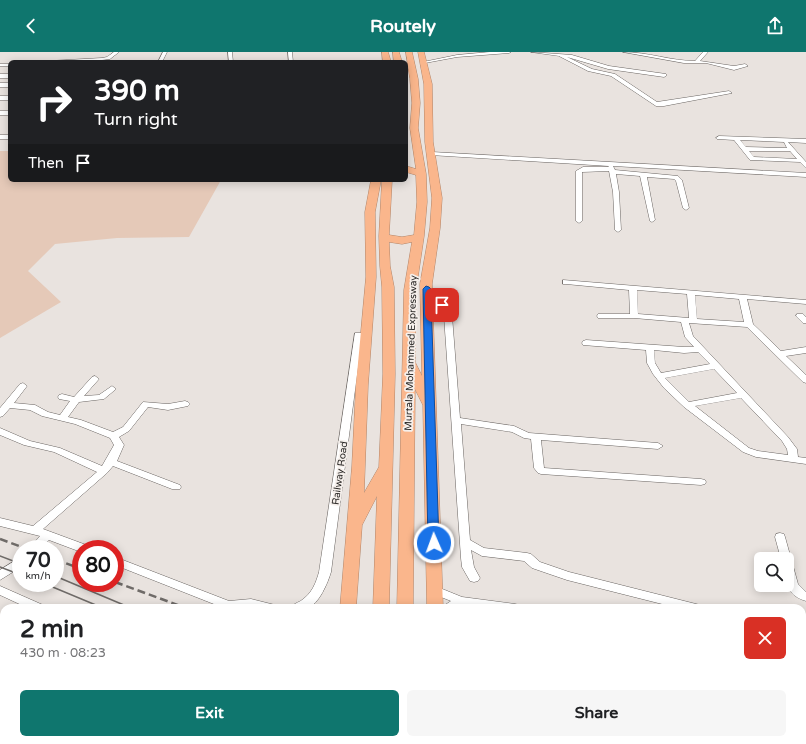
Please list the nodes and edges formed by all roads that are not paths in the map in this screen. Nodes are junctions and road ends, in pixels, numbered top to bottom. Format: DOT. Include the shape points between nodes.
graph roads {
  1 [pos="117,52"];
  2 [pos="421,52"];
  3 [pos="509,52"];
  4 [pos="533,52"];
  5 [pos="625,52"];
  6 [pos="706,52"];
  7 [pos="410,53"];
  8 [pos="657,54"];
  9 [pos="561,56"];
  10 [pos="102,60"];
  11 [pos="425,62"];
  12 [pos="696,62"];
  13 [pos="745,65"];
  14 [pos="664,75"];
  15 [pos="729,93"];
  16 [pos="720,138"];
  17 [pos="735,138"];
  18 [pos="781,140"];
  19 [pos="806,140"];
  20 [pos="743,149"];
  21 [pos="788,150"];
  22 [pos="432,154"];
  23 [pos="798,161"];
  24 [pos="806,166"];
  25 [pos="611,168"];
  26 [pos="408,170"];
  27 [pos="806,171"];
  28 [pos="421,174"];
  29 [pos="643,174"];
  30 [pos="792,174"];
  31 [pos="806,175"];
  32 [pos="376,182"];
  33 [pos="387,182"];
  34 [pos="686,208"];
  35 [pos="652,220"];
  36 [pos="579,221"];
  37 [pos="618,230"];
  38 [pos="384,236"];
  39 [pos="419,236"];
  40 [pos="412,276"];
  41 [pos="566,282"];
  42 [pos="633,288"];
  43 [pos="426,289"];
  44 [pos="691,292"];
  45 [pos="742,296"];
  46 [pos="806,302"];
  47 [pos="601,316"];
  48 [pos="634,316"];
  49 [pos="689,320"];
  50 [pos="749,325"];
  51 [pos="366,335"];
  52 [pos="586,343"];
  53 [pos="650,348"];
  54 [pos="700,349"];
  55 [pos="806,350"];
  56 [pos="779,354"];
  57 [pos="409,360"];
  58 [pos="716,366"];
  59 [pos="659,376"];
  60 [pos="95,380"];
  61 [pos="806,380"];
  62 [pos="23,386"];
  63 [pos="112,390"];
  64 [pos="742,395"];
  65 [pos="62,397"];
  66 [pos="76,400"];
  67 [pos="185,404"];
  68 [pos="8,405"];
  69 [pos="687,405"];
  70 [pos="430,409"];
  71 [pos="0,414"];
  72 [pos="62,418"];
  73 [pos="456,420"];
  74 [pos="0,431"];
  75 [pos="114,436"];
  76 [pos="536,437"];
  77 [pos="658,446"];
  78 [pos="794,460"];
  79 [pos="806,461"];
  80 [pos="111,462"];
  81 [pos="386,466"];
  82 [pos="104,471"];
  83 [pos="701,482"];
  84 [pos="176,487"];
  85 [pos="0,522"];
  86 [pos="354,526"];
  87 [pos="35,530"];
  88 [pos="48,534"];
  89 [pos="780,537"];
  90 [pos="42,540"];
  91 [pos="465,542"];
  92 [pos="72,544"];
  93 [pos="784,552"];
  94 [pos="124,565"];
  95 [pos="12,567"];
  96 [pos="0,576"];
  97 [pos="474,578"];
  98 [pos="794,589"];
  99 [pos="0,590"];
  100 [pos="435,590"];
  101 [pos="806,597"];
  102 [pos="461,601"];
  103 [pos="30,604"];
  104 [pos="225,604"];
  105 [pos="304,604"];
  106 [pos="348,604"];
  107 [pos="381,604"];
  108 [pos="405,604"];
  109 [pos="435,604"];
  110 [pos="456,604"];
  111 [pos="484,604"];
  112 [pos="680,604"];
  1 -- 10 [label="street"];
  2 -- 11 [label="highway, Murtala Mohammed Expressway"];
  3 -- 11 [label="street" via="458,56"];
  4 -- 9 [label="street"];
  5 -- 8 [label="street"];
  6 -- 12 [label="street"];
  7 -- 28 [label="highway, Murtala Mohammed Expressway" via="415,86 414,128"];
  8 -- 12 [label="street" via="676,61"];
  9 -- 14 [label="street" via="572,56 608,67"];
  9 -- 15 [label="street" via="590,70 613,75 656,104"];
  11 -- 22 [label="highway, Murtala Mohammed Expressway" via="429,142"];
  12 -- 13 [label="street" via="734,68"];
  16 -- 17 [label="street"];
  17 -- 18 [label="street"];
  17 -- 20 [label="street"];
  18 -- 19 [label="street"];
  18 -- 21 [label="street"];
  18 -- 24 [label="street"];
  20 -- 21 [label="street"];
  20 -- 23 [label="street" via="754,160"];
  21 -- 23 [label="street"];
  22 -- 25 [label="street"];
  22 -- 43 [label="highway, Murtala Mohammed Expressway" via="437,208"];
  23 -- 27 [label="street"];
  25 -- 29 [label="street"];
  25 -- 30 [label="street"];
  25 -- 36 [label="street" via="579,171"];
  25 -- 37 [label="street" via="616,192"];
  26 -- 28 [label="highway"];
  27 -- 30 [label="street"];
  28 -- 39 [label="highway, Murtala Mohammed Expressway" via="422,215"];
  29 -- 34 [label="street" via="676,177"];
  29 -- 35 [label="street"];
  30 -- 31 [label="street"];
  32 -- 51 [label="highway" via="370,212 371,278"];
  33 -- 38 [label="highway, Murtala Mohammed Expressway"];
  38 -- 39 [label="highway" via="398,241 411,240"];
  38 -- 81 [label="highway, Murtala Mohammed Expressway" via="388,287 389,366"];
  39 -- 40 [label="highway, Murtala Mohammed Expressway"];
  40 -- 43 [label="highway"];
  40 -- 57 [label="highway, Murtala Mohammed Expressway"];
  41 -- 42 [label="street"];
  42 -- 44 [label="street"];
  42 -- 48 [label="street"];
  43 -- 70 [label="highway, Murtala Mohammed Expressway"];
  43 -- 73 [label="street" via="442,305 448,316"];
  44 -- 45 [label="street"];
  44 -- 49 [label="street"];
  45 -- 46 [label="street"];
  45 -- 50 [label="street"];
  47 -- 48 [label="street"];
  48 -- 49 [label="street"];
  49 -- 50 [label="street"];
  49 -- 54 [label="street" via="687,333"];
  50 -- 56 [label="street"];
  51 -- 86 [label="highway"];
  51 -- 105 [label="street, Railway Road" via="358,335 325,572 321,587"];
  52 -- 53 [label="street"];
  53 -- 54 [label="street"];
  53 -- 59 [label="street" via="651,363"];
  54 -- 58 [label="street"];
  55 -- 56 [label="street"];
  56 -- 61 [label="street"];
  57 -- 70 [label="highway"];
  57 -- 108 [label="highway, Murtala Mohammed Expressway"];
  58 -- 59 [label="street"];
  58 -- 64 [label="street"];
  59 -- 69 [label="street"];
  60 -- 66 [label="street"];
  62 -- 68 [label="street"];
  63 -- 66 [label="street" via="101,397"];
  64 -- 69 [label="street"];
  64 -- 78 [label="street" via="785,439 792,449"];
  65 -- 66 [label="street"];
  66 -- 72 [label="street"];
  67 -- 75 [label="street" via="168,407 146,404 126,428"];
  68 -- 71 [label="street"];
  68 -- 72 [label="street" via="32,407 45,414"];
  69 -- 78 [label="street" via="750,453"];
  70 -- 100 [label="highway, Murtala Mohammed Expressway"];
  72 -- 75 [label="street"];
  73 -- 76 [label="street" via="514,429 527,436"];
  73 -- 91 [label="street"];
  74 -- 82 [label="street" via="27,443 57,450"];
  75 -- 80 [label="street" via="119,445"];
  76 -- 77 [label="street"];
  76 -- 83 [label="street" via="539,468 542,471"];
  78 -- 79 [label="street"];
  80 -- 82 [label="street"];
  80 -- 84 [label="street"];
  81 -- 86 [label="highway"];
  81 -- 107 [label="highway, Murtala Mohammed Expressway"];
  82 -- 87 [label="street"];
  85 -- 87 [label="street"];
  86 -- 106 [label="highway"];
  87 -- 88 [label="street"];
  88 -- 90 [label="street"];
  88 -- 92 [label="street"];
  89 -- 93 [label="street"];
  91 -- 97 [label="street" via="468,567"];
  91 -- 112 [label="street" via="482,552 527,557 536,565 567,576"];
  94 -- 104 [label="street"];
  95 -- 96 [label="street"];
  98 -- 101 [label="street" via="796,593"];
  99 -- 103 [label="street"];
  100 -- 102 [label="street"];
  100 -- 109 [label="highway, Murtala Mohammed Expressway"];
  102 -- 110 [label="street"];
  102 -- 111 [label="street"];
}
